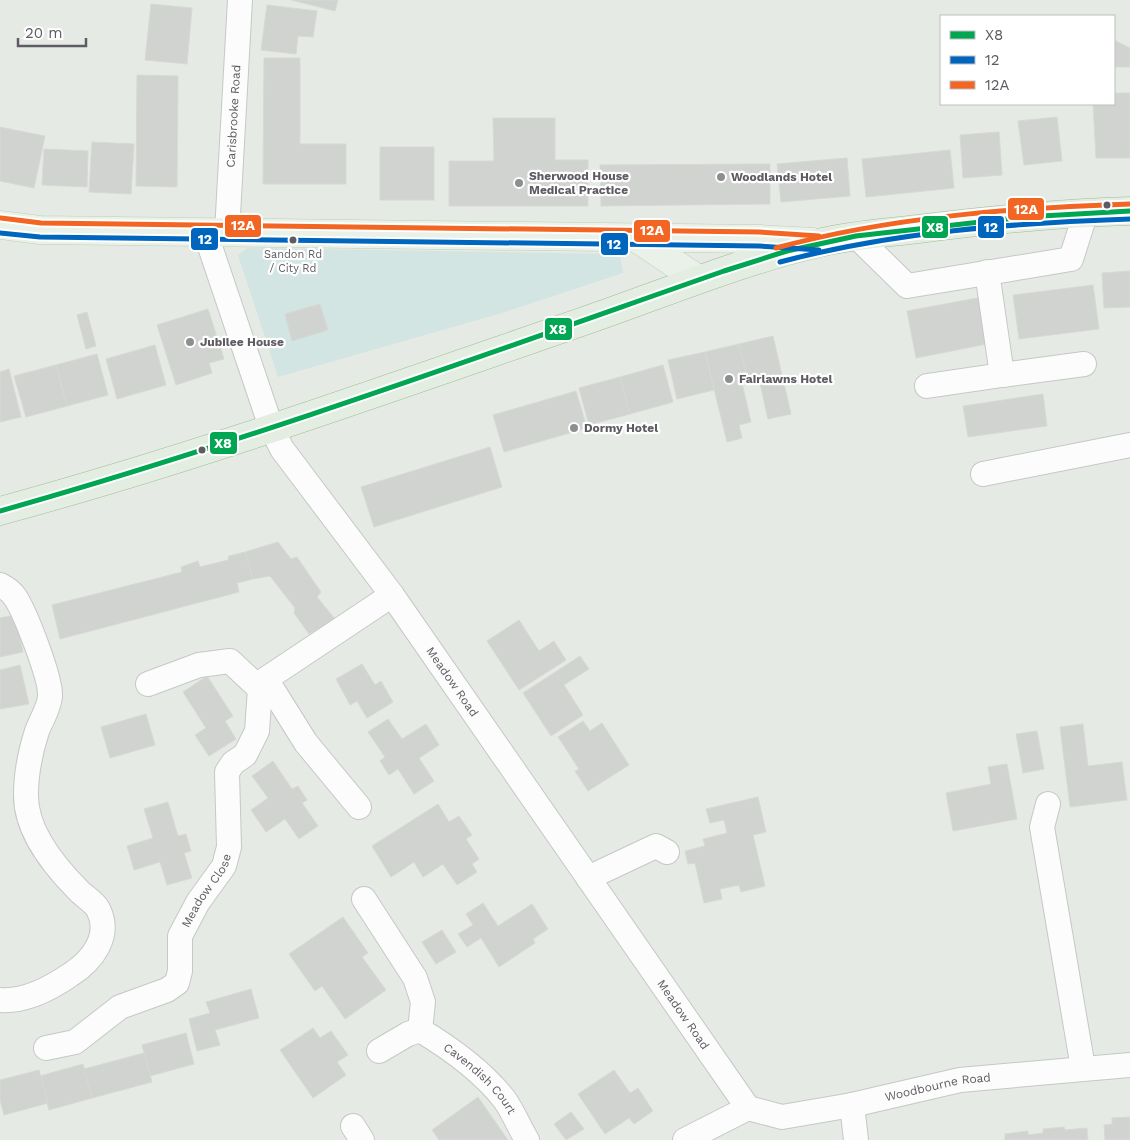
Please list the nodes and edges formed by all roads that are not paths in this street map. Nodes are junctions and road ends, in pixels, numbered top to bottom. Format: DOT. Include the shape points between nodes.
graph roads {
  1 [pos="240,0"];
  2 [pos="1130,211"];
  3 [pos="1086,212"];
  4 [pos="0,225"];
  5 [pos="216,232"];
  6 [pos="857,236"];
  7 [pos="636,238"];
  8 [pos="819,243"];
  9 [pos="987,272"];
  10 [pos="698,279"];
  11 [pos="1084,364"];
  12 [pos="1002,375"];
  13 [pos="927,386"];
  14 [pos="271,428"];
  15 [pos="1130,445"];
  16 [pos="983,474"];
  17 [pos="0,511"];
  18 [pos="0,585"];
  19 [pos="392,595"];
  20 [pos="148,684"];
  21 [pos="263,684"];
  22 [pos="1048,804"];
  23 [pos="359,807"];
  24 [pos="667,852"];
  25 [pos="588,878"];
  26 [pos="364,900"];
  27 [pos="0,1000"];
  28 [pos="420,1030"];
  29 [pos="46,1048"];
  30 [pos="379,1051"];
  31 [pos="1130,1065"];
  32 [pos="1083,1068"];
  33 [pos="852,1105"];
  34 [pos="748,1108"];
  35 [pos="692,1138"];
  36 [pos="527,1140"];
  37 [pos="856,1140"];
  1 -- 5 [label="street, Carisbrooke Road"];
  2 -- 3 [label="highway"];
  3 -- 6 [label="highway"];
  3 -- 9 [label="street" via="1071,259"];
  4 -- 5 [label="main road" via="40,230"];
  5 -- 7 [label="main road"];
  5 -- 14 [label="street, Meadow Road"];
  6 -- 8 [label="highway"];
  6 -- 9 [label="street" via="907,286"];
  7 -- 8 [label="main road"];
  7 -- 10 [label="main road"];
  8 -- 10 [label="highway"];
  9 -- 12 [label="street"];
  10 -- 14 [label="highway" via="574,325"];
  11 -- 12 [label="street"];
  12 -- 13 [label="street"];
  14 -- 17 [label="highway"];
  14 -- 19 [label="street, Meadow Road" via="282,449"];
  15 -- 16 [label="street"];
  18 -- 27 [label="street" via="14,595 21,608 46,675 50,696 32,755 25,793 27,810 34,830 57,867 97,908 103,933 98,948 80,969 38,992"];
  19 -- 21 [label="street"];
  19 -- 25 [label="street, Meadow Road"];
  20 -- 21 [label="street" via="199,664 230,661"];
  21 -- 23 [label="street"];
  21 -- 29 [label="street, Meadow Close" via="257,730 246,755 233,763 228,772 229,847 224,866 198,902 180,936 177,983 167,990 120,1007 75,1042"];
  22 -- 32 [label="street" via="1042,827"];
  24 -- 25 [label="street" via="656,846"];
  25 -- 34 [label="street, Meadow Road"];
  26 -- 28 [label="street" via="415,978 423,1002"];
  28 -- 30 [label="street"];
  28 -- 36 [label="street, Cavendish Court" via="441,1042 470,1066 504,1100"];
  31 -- 32 [label="street, Woodbourne Road"];
  32 -- 33 [label="street, Woodbourne Road" via="960,1080"];
  33 -- 34 [label="street, Woodbourne Road" via="782,1117"];
  33 -- 37 [label="street"];
  34 -- 35 [label="street"];
}
